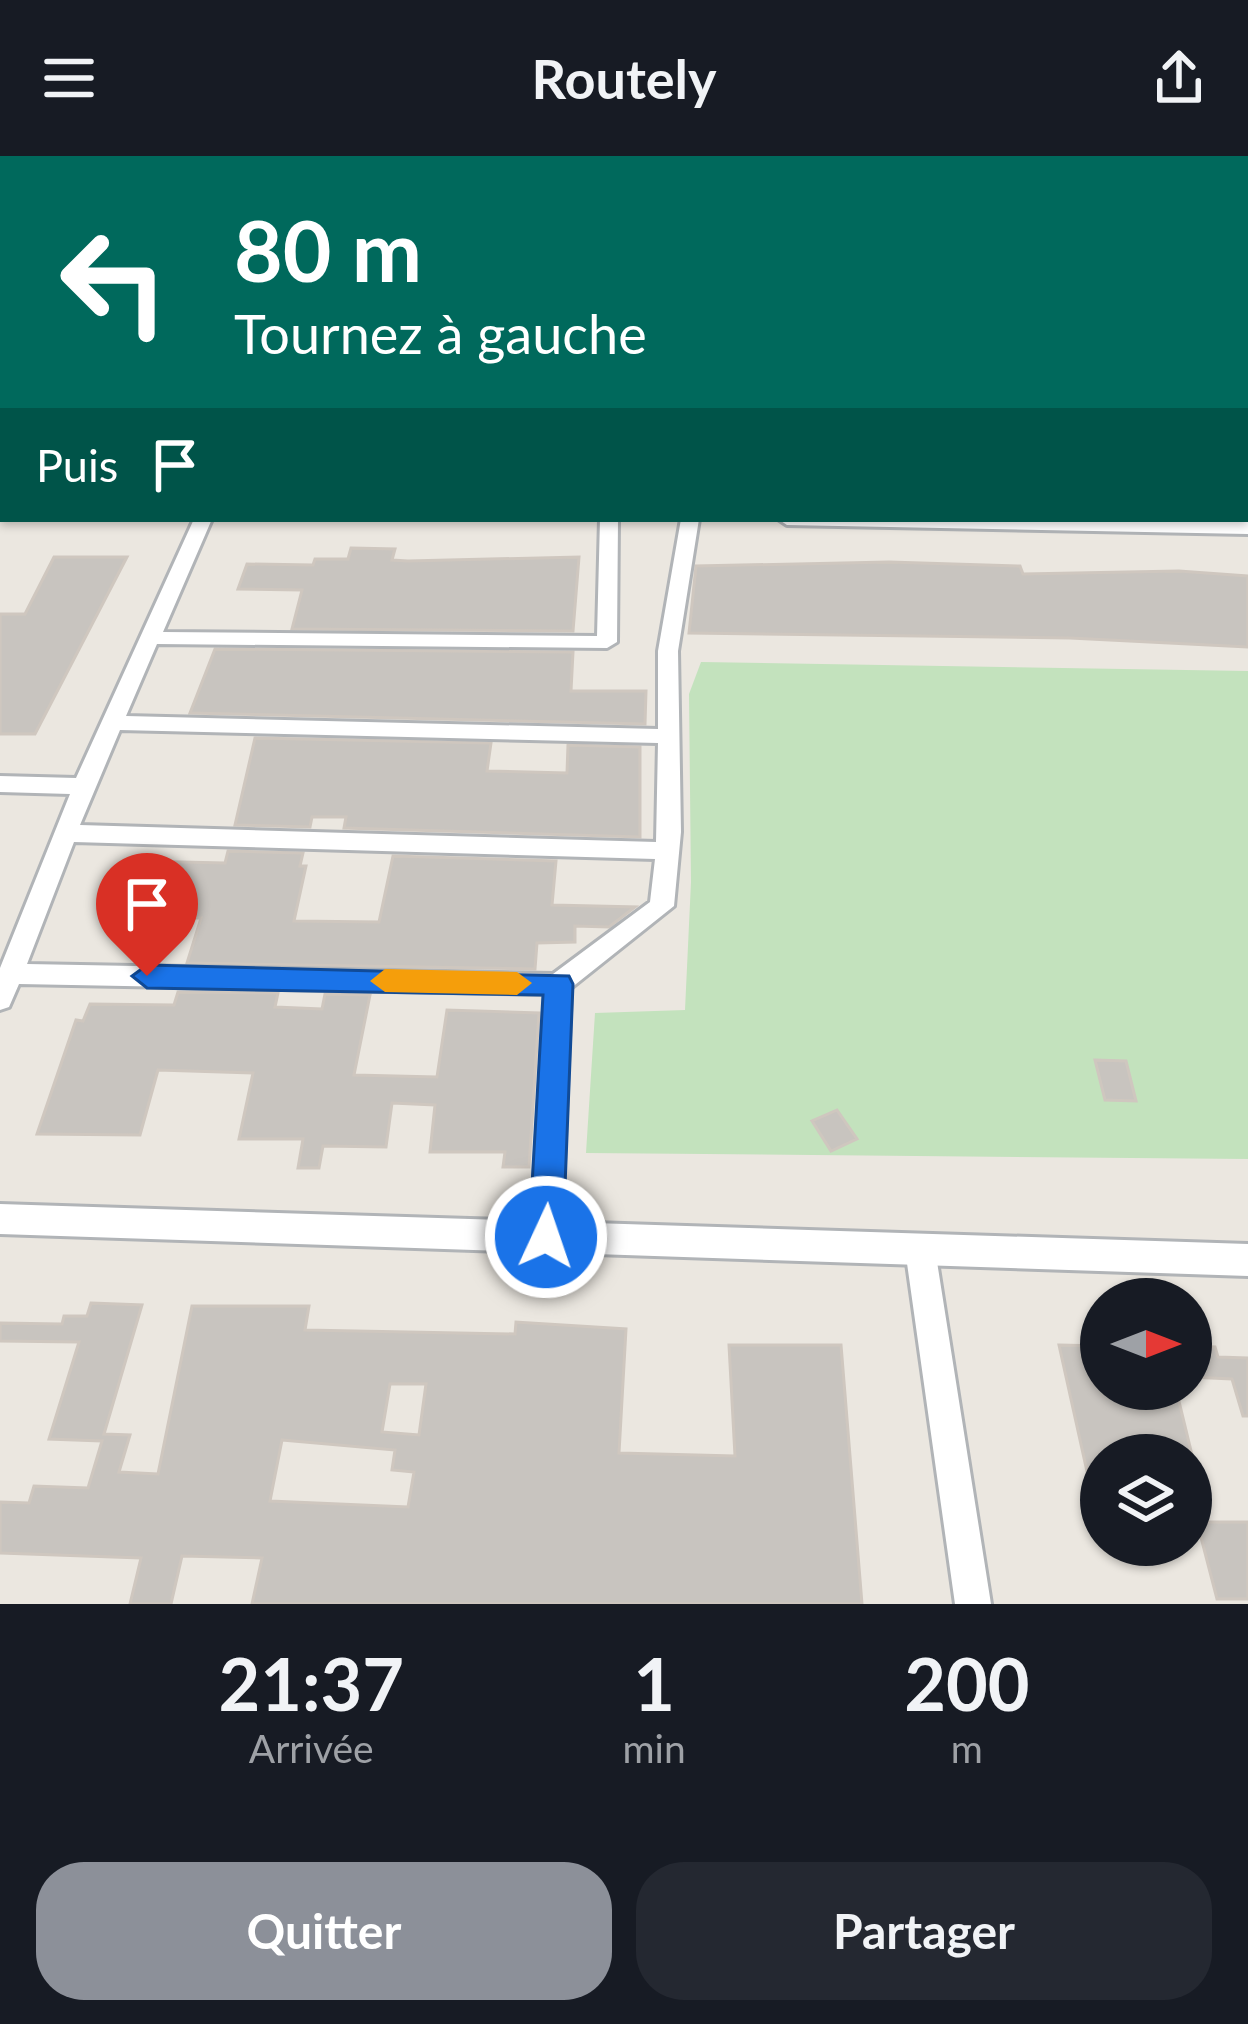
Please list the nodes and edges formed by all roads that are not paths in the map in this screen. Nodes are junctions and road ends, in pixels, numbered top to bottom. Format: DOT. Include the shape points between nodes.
graph roads {
  1 [pos="202,522"];
  2 [pos="609,522"];
  3 [pos="690,522"];
  4 [pos="961,522"];
  5 [pos="1248,528"];
  6 [pos="150,638"];
  7 [pos="113,723"];
  8 [pos="664,736"];
  9 [pos="0,784"];
  10 [pos="84,785"];
  11 [pos="65,833"];
  12 [pos="667,851"];
  13 [pos="558,984"];
  14 [pos="5,987"];
  15 [pos="0,1219"];
  16 [pos="546,1237"];
  17 [pos="920,1250"];
  18 [pos="1248,1260"];
  19 [pos="974,1604"];
  1 -- 6 [label="street"];
  2 -- 6 [label="street" via="607,642"];
  3 -- 8 [label="street" via="668,651"];
  4 -- 5 [label="street"];
  6 -- 7 [label="street"];
  7 -- 8 [label="street"];
  7 -- 10 [label="street"];
  8 -- 12 [label="street"];
  9 -- 10 [label="street"];
  10 -- 11 [label="street"];
  11 -- 12 [label="street"];
  11 -- 14 [label="street"];
  12 -- 13 [label="street" via="662,906"];
  13 -- 14 [label="street"];
  13 -- 16 [label="street"];
  15 -- 16 [label="street"];
  16 -- 17 [label="street"];
  17 -- 18 [label="street"];
  17 -- 19 [label="street"];
}
